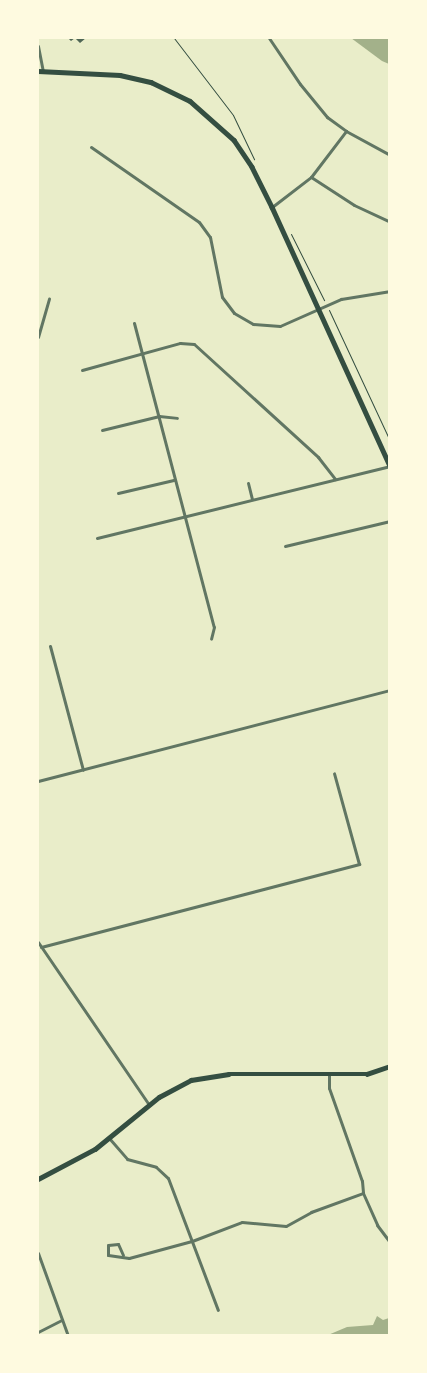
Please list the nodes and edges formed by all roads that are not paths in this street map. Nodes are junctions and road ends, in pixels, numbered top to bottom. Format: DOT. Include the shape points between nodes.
graph roads {
  1 [pos="270,38"];
  2 [pos="38,46"];
  3 [pos="40,71"];
  4 [pos="346,131"];
  5 [pos="91,147"];
  6 [pos="390,155"];
  7 [pos="310,177"];
  8 [pos="272,207"];
  9 [pos="390,222"];
  10 [pos="390,291"];
  11 [pos="48,299"];
  12 [pos="317,310"];
  13 [pos="134,323"];
  14 [pos="38,330"];
  15 [pos="38,337"];
  16 [pos="143,353"];
  17 [pos="82,370"];
  18 [pos="159,416"];
  19 [pos="176,418"];
  20 [pos="102,430"];
  21 [pos="390,466"];
  22 [pos="335,479"];
  23 [pos="174,480"];
  24 [pos="248,483"];
  25 [pos="118,493"];
  26 [pos="252,499"];
  27 [pos="186,515"];
  28 [pos="390,522"];
  29 [pos="97,538"];
  30 [pos="285,546"];
  31 [pos="211,639"];
  32 [pos="50,646"];
  33 [pos="390,690"];
  34 [pos="83,770"];
  35 [pos="334,774"];
  36 [pos="38,780"];
  37 [pos="38,942"];
  38 [pos="41,947"];
  39 [pos="390,1066"];
  40 [pos="329,1075"];
  41 [pos="149,1105"];
  42 [pos="109,1138"];
  43 [pos="38,1179"];
  44 [pos="363,1193"];
  45 [pos="192,1241"];
  46 [pos="390,1242"];
  47 [pos="38,1253"];
  48 [pos="123,1254"];
  49 [pos="218,1310"];
  50 [pos="62,1320"];
  51 [pos="38,1332"];
  52 [pos="68,1336"];
  1 -- 4 [label="street" via="315,104"];
  2 -- 3 [label="street"];
  3 -- 8 [label="main road" via="137,78 190,101 234,140"];
  4 -- 6 [label="street"];
  4 -- 7 [label="street"];
  5 -- 12 [label="street" via="199,222 210,237 222,297 234,313 253,324 280,326"];
  7 -- 8 [label="street"];
  7 -- 9 [label="street" via="354,205"];
  8 -- 12 [label="main road"];
  10 -- 12 [label="street" via="341,300"];
  11 -- 14 [label="street"];
  12 -- 21 [label="main road"];
  13 -- 16 [label="street"];
  14 -- 15 [label="street"];
  16 -- 17 [label="street"];
  16 -- 18 [label="street"];
  16 -- 22 [label="street" via="194,344 318,456"];
  18 -- 19 [label="street"];
  18 -- 20 [label="street"];
  18 -- 23 [label="street"];
  21 -- 22 [label="street"];
  22 -- 26 [label="street"];
  23 -- 25 [label="street"];
  23 -- 27 [label="street"];
  24 -- 26 [label="street"];
  26 -- 27 [label="street"];
  27 -- 29 [label="street"];
  27 -- 31 [label="street" via="214,628"];
  28 -- 30 [label="street"];
  32 -- 34 [label="street"];
  33 -- 34 [label="street"];
  34 -- 36 [label="street"];
  35 -- 38 [label="street" via="359,864"];
  37 -- 38 [label="street"];
  38 -- 41 [label="street"];
  39 -- 40 [label="main road" via="367,1074"];
  40 -- 41 [label="main road" via="211,1076 170,1090"];
  40 -- 44 [label="street" via="329,1088 362,1181"];
  41 -- 42 [label="main road"];
  42 -- 43 [label="main road" via="80,1159"];
  42 -- 45 [label="street" via="130,1161 156,1168 166,1175"];
  44 -- 45 [label="street" via="311,1212 286,1226 242,1222"];
  44 -- 46 [label="street" via="377,1225"];
  45 -- 48 [label="street" via="129,1258"];
  45 -- 49 [label="street"];
  47 -- 50 [label="street"];
  48 -- 48 [label="street" via="118,1244 108,1246 108,1255 115,1258"];
  50 -- 51 [label="street"];
  50 -- 52 [label="street"];
}
